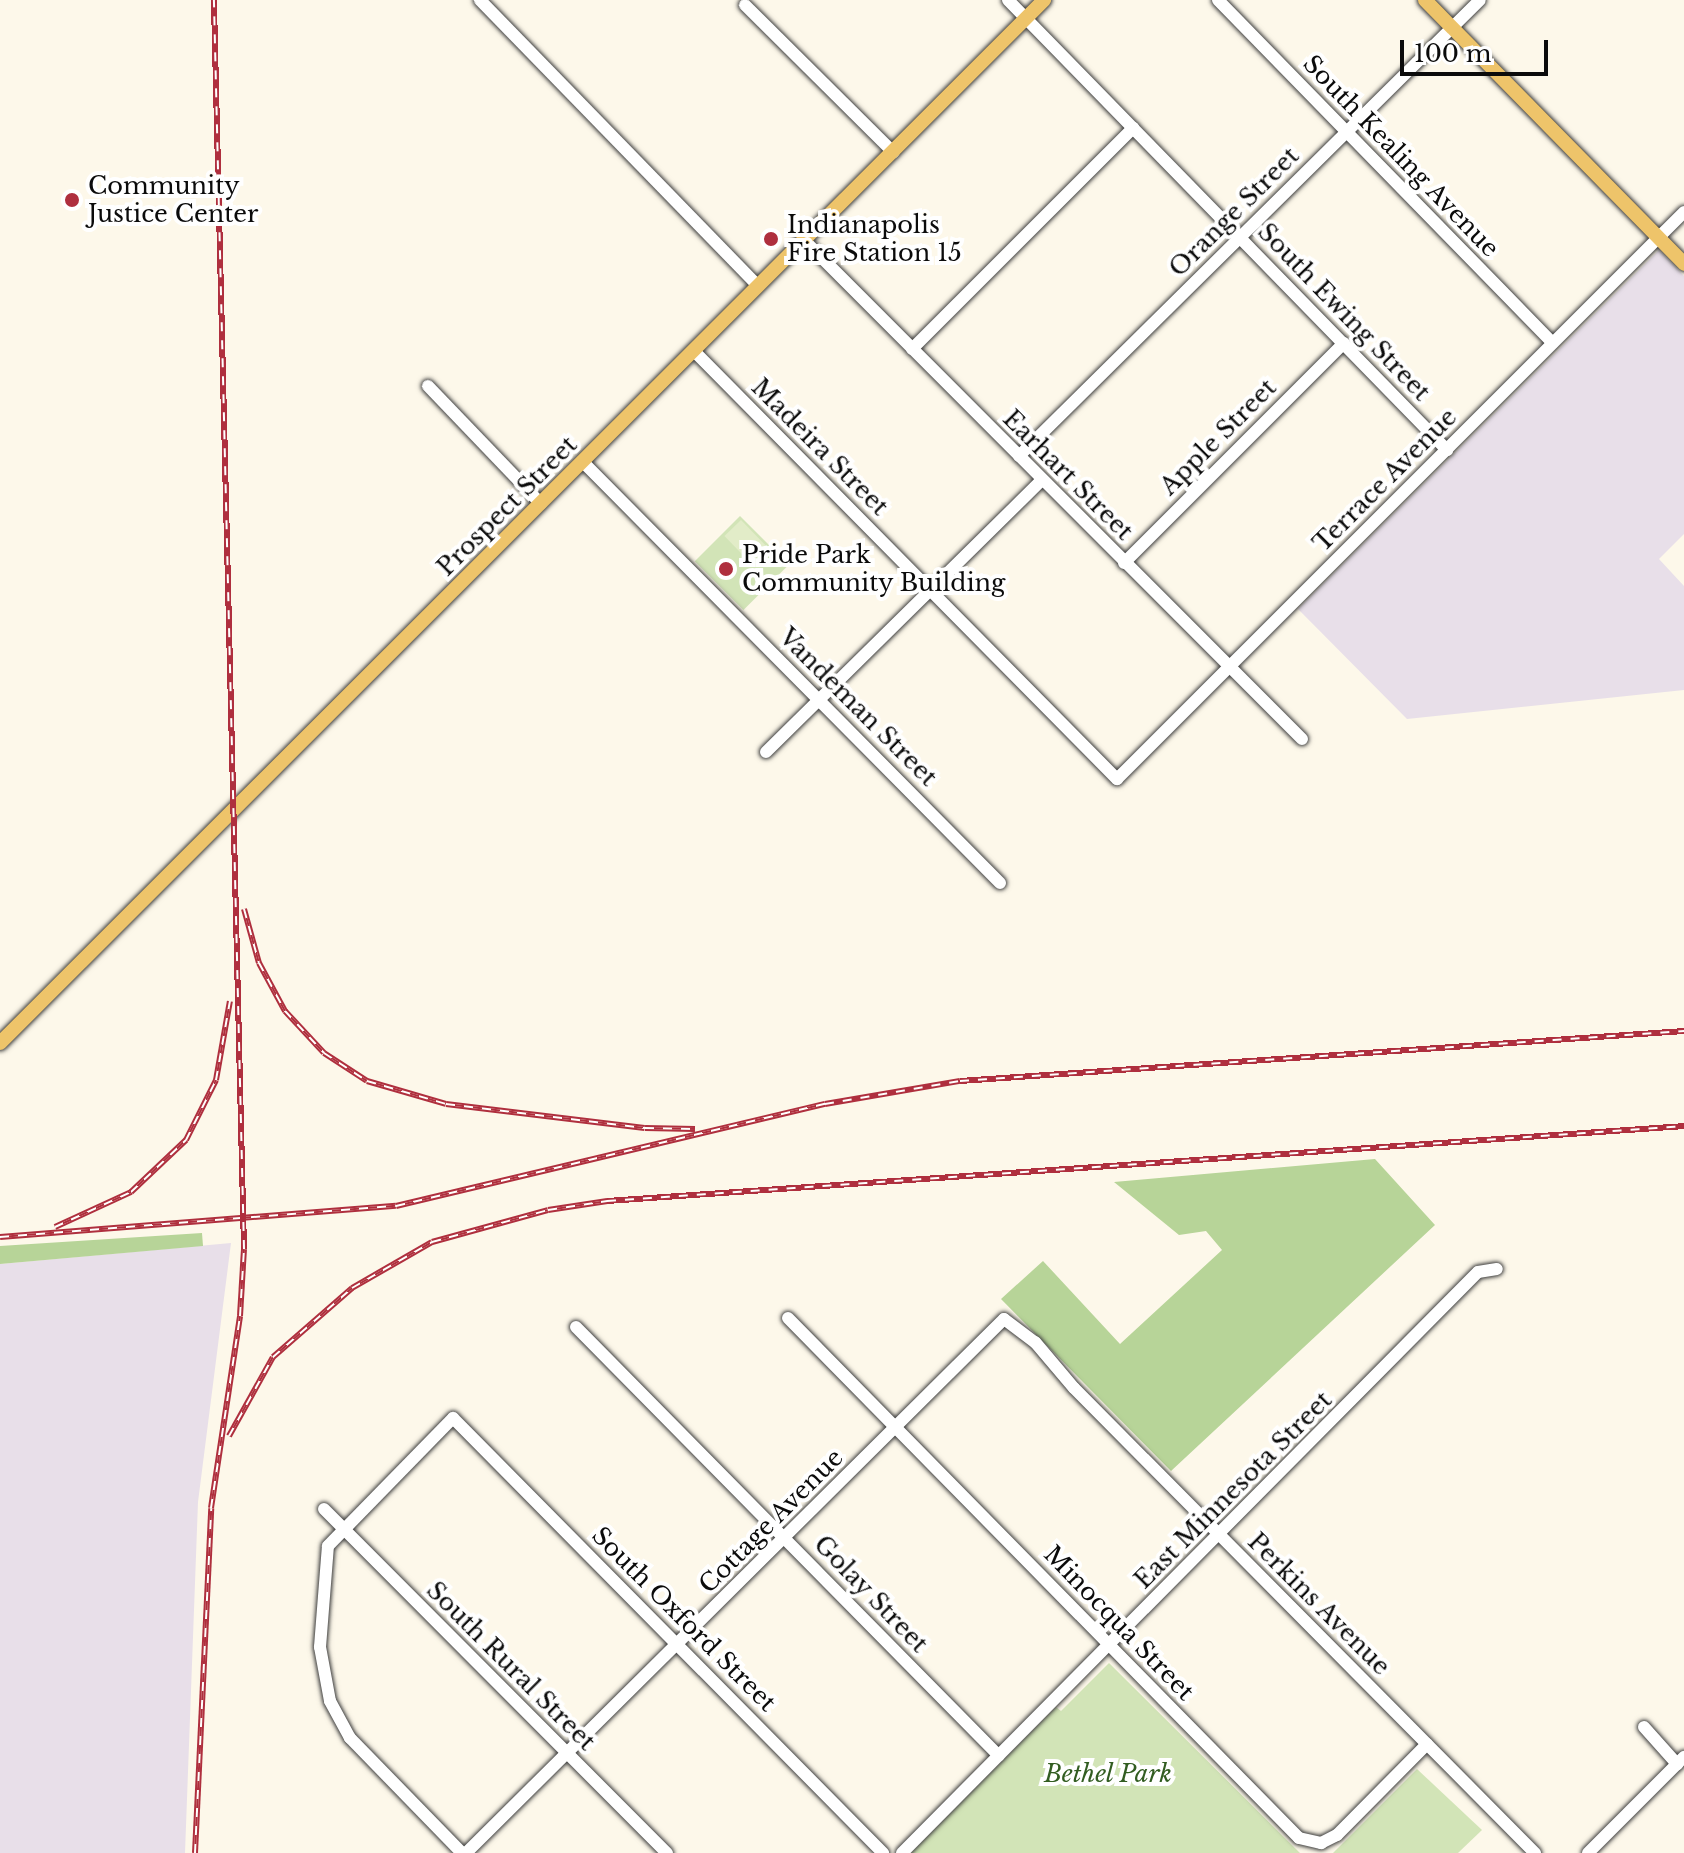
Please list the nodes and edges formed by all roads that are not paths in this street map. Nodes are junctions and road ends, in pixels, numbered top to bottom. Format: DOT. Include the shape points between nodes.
graph roads {
  1 [pos="480,0"];
  2 [pos="1008,0"];
  3 [pos="1044,0"];
  4 [pos="1218,0"];
  5 [pos="1425,0"];
  6 [pos="1480,0"];
  7 [pos="745,5"];
  8 [pos="1026,18"];
  9 [pos="1452,28"];
  10 [pos="1133,128"];
  11 [pos="1346,131"];
  12 [pos="893,152"];
  13 [pos="1684,212"];
  14 [pos="1240,237"];
  15 [pos="1658,238"];
  16 [pos="804,240"];
  17 [pos="1684,264"];
  18 [pos="758,286"];
  19 [pos="1344,343"];
  20 [pos="1553,343"];
  21 [pos="912,349"];
  22 [pos="694,351"];
  23 [pos="428,386"];
  24 [pos="1447,450"];
  25 [pos="1019,456"];
  26 [pos="582,461"];
  27 [pos="1042,480"];
  28 [pos="541,504"];
  29 [pos="1124,563"];
  30 [pos="932,590"];
  31 [pos="1230,667"];
  32 [pos="819,699"];
  33 [pos="1302,739"];
  34 [pos="766,752"];
  35 [pos="1117,779"];
  36 [pos="1000,883"];
  37 [pos="0,1043"];
  38 [pos="1497,1269"];
  39 [pos="788,1318"];
  40 [pos="1004,1319"];
  41 [pos="576,1327"];
  42 [pos="896,1427"];
  43 [pos="324,1509"];
  44 [pos="343,1528"];
  45 [pos="1220,1535"];
  46 [pos="786,1539"];
  47 [pos="677,1643"];
  48 [pos="1110,1645"];
  49 [pos="1644,1727"];
  50 [pos="1427,1744"];
  51 [pos="568,1753"];
  52 [pos="999,1756"];
  53 [pos="1681,1760"];
  54 [pos="464,1853"];
  55 [pos="667,1853"];
  56 [pos="883,1853"];
  57 [pos="902,1853"];
  58 [pos="1535,1853"];
  59 [pos="1588,1853"];
  1 -- 18 [label="street"];
  2 -- 8 [label="street, South Ewing Street"];
  3 -- 8 [label="main road, Prospect Street"];
  4 -- 11 [label="street, South Kealing Avenue"];
  5 -- 9 [label="main road"];
  6 -- 9 [label="street, Orange Street"];
  7 -- 12 [label="street"];
  8 -- 10 [label="street, South Ewing Street"];
  8 -- 12 [label="main road, Prospect Street"];
  9 -- 11 [label="street, Orange Street"];
  9 -- 15 [label="main road"];
  10 -- 14 [label="street, South Ewing Street"];
  10 -- 21 [label="street"];
  11 -- 14 [label="street, Orange Street"];
  11 -- 20 [label="street, South Kealing Avenue"];
  12 -- 16 [label="main road, Prospect Street"];
  13 -- 15 [label="street, Terrace Avenue"];
  14 -- 19 [label="street, South Ewing Street"];
  14 -- 25 [label="street, Orange Street"];
  15 -- 17 [label="main road"];
  15 -- 20 [label="street, Terrace Avenue"];
  16 -- 18 [label="main road, Prospect Street"];
  16 -- 21 [label="street, Earhart Street"];
  18 -- 22 [label="main road, Prospect Street"];
  19 -- 24 [label="street, South Ewing Street"];
  19 -- 29 [label="street, Apple Street"];
  20 -- 24 [label="street, Terrace Avenue"];
  21 -- 25 [label="street, Earhart Street"];
  22 -- 26 [label="main road, Prospect Street"];
  22 -- 30 [label="street, Madeira Street"];
  23 -- 28 [label="street"];
  24 -- 31 [label="street, Terrace Avenue"];
  25 -- 27 [label="street, Earhart Street"];
  26 -- 28 [label="main road, Prospect Street"];
  26 -- 32 [label="street, Vandeman Street"];
  27 -- 29 [label="street, Earhart Street"];
  27 -- 30 [label="street"];
  28 -- 37 [label="main road, Prospect Street"];
  29 -- 31 [label="street, Earhart Street"];
  30 -- 32 [label="street"];
  30 -- 35 [label="street, Madeira Street"];
  31 -- 33 [label="street, Earhart Street"];
  31 -- 35 [label="street, Terrace Avenue"];
  32 -- 34 [label="street"];
  32 -- 36 [label="street, Vandeman Street"];
  38 -- 45 [label="street, East Minnesota Street" via="1478,1272"];
  39 -- 42 [label="street, Minocqua Street"];
  40 -- 42 [label="street, Cottage Avenue"];
  40 -- 45 [label="street, Perkins Avenue" via="1035,1342"];
  41 -- 46 [label="street, Golay Street"];
  42 -- 46 [label="street, Cottage Avenue"];
  42 -- 48 [label="street, Minocqua Street"];
  43 -- 44 [label="street, South Rural Street"];
  44 -- 47 [label="street, South Oxford Street" via="453,1418"];
  44 -- 51 [label="street, South Rural Street"];
  44 -- 54 [label="street" via="328,1546 323,1564 321,1661 330,1701 362,1752"];
  45 -- 48 [label="street, East Minnesota Street"];
  45 -- 50 [label="street, Perkins Avenue"];
  46 -- 47 [label="street, Cottage Avenue"];
  46 -- 52 [label="street, Golay Street"];
  47 -- 51 [label="street, Cottage Avenue"];
  47 -- 56 [label="street, South Oxford Street"];
  48 -- 50 [label="street, Minocqua Street" via="1307,1841 1321,1843 1337,1835"];
  48 -- 52 [label="street, East Minnesota Street"];
  49 -- 53 [label="street"];
  50 -- 58 [label="street, Perkins Avenue"];
  51 -- 54 [label="street, Cottage Avenue"];
  51 -- 55 [label="street, South Rural Street"];
  52 -- 57 [label="street, East Minnesota Street"];
  53 -- 59 [label="street"];
}
